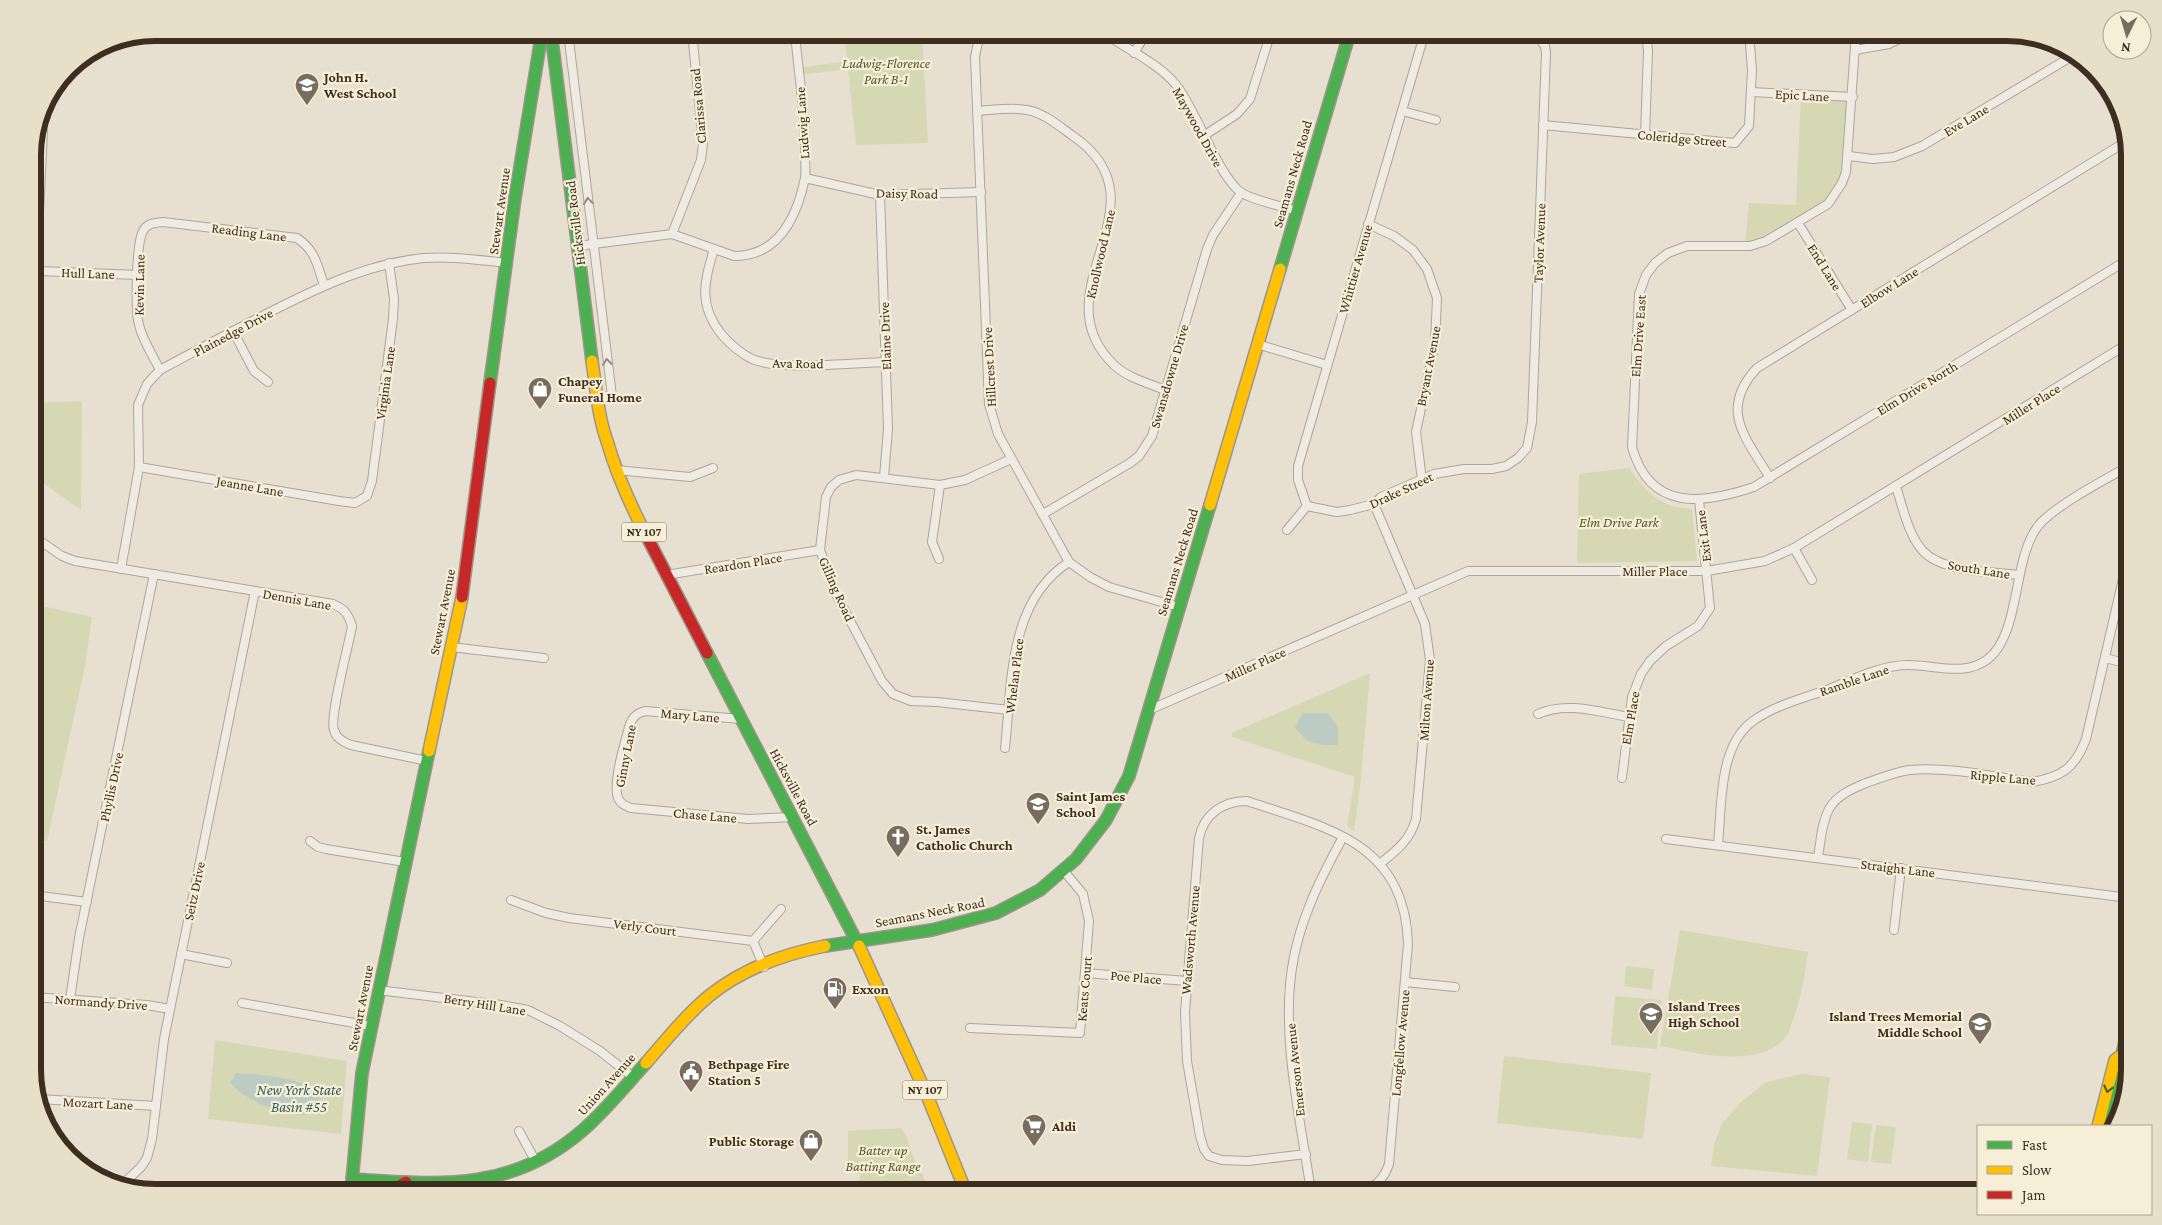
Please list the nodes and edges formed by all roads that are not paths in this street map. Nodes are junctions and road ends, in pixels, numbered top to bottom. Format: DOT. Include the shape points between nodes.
graph roads {
  1 [pos="546,41"];
  2 [pos="548,41"];
  3 [pos="569,41"];
  4 [pos="693,41"];
  5 [pos="796,41"];
  6 [pos="979,41"];
  7 [pos="1116,41"];
  8 [pos="1141,41"];
  9 [pos="1268,41"];
  10 [pos="1347,41"];
  11 [pos="1422,41"];
  12 [pos="1541,41"];
  13 [pos="1647,41"];
  14 [pos="1750,41"];
  15 [pos="1856,41"];
  16 [pos="1895,41"];
  17 [pos="1855,50"];
  18 [pos="1134,53"];
  19 [pos="2067,59"];
  20 [pos="1751,92"];
  21 [pos="1853,97"];
  22 [pos="978,111"];
  23 [pos="1402,111"];
  24 [pos="1436,120"];
  25 [pos="1543,125"];
  26 [pos="1205,135"];
  27 [pos="1645,136"];
  28 [pos="43,137"];
  29 [pos="2121,145"];
  30 [pos="1849,156"];
  31 [pos="805,178"];
  32 [pos="41,187"];
  33 [pos="980,192"];
  34 [pos="1241,193"];
  35 [pos="880,195"];
  36 [pos="1297,211"];
  37 [pos="1798,223"];
  38 [pos="1368,224"];
  39 [pos="147,227"];
  40 [pos="672,234"];
  41 [pos="593,244"];
  42 [pos="578,246"];
  43 [pos="714,249"];
  44 [pos="507,262"];
  45 [pos="389,263"];
  46 [pos="2121,264"];
  47 [pos="41,271"];
  48 [pos="138,275"];
  49 [pos="324,285"];
  50 [pos="1852,310"];
  51 [pos="232,331"];
  52 [pos="1258,344"];
  53 [pos="2121,349"];
  54 [pos="885,362"];
  55 [pos="1327,365"];
  56 [pos="160,370"];
  57 [pos="268,382"];
  58 [pos="1165,390"];
  59 [pos="597,397"];
  60 [pos="1521,455"];
  61 [pos="1011,459"];
  62 [pos="139,467"];
  63 [pos="713,468"];
  64 [pos="616,470"];
  65 [pos="2121,471"];
  66 [pos="884,478"];
  67 [pos="1770,478"];
  68 [pos="1422,480"];
  69 [pos="940,485"];
  70 [pos="1896,486"];
  71 [pos="361,500"];
  72 [pos="1699,500"];
  73 [pos="1374,504"];
  74 [pos="1307,506"];
  75 [pos="1043,514"];
  76 [pos="1286,530"];
  77 [pos="41,542"];
  78 [pos="1794,548"];
  79 [pos="820,550"];
  80 [pos="939,559"];
  81 [pos="1070,562"];
  82 [pos="121,569"];
  83 [pos="1707,571"];
  84 [pos="154,574"];
  85 [pos="666,575"];
  86 [pos="2019,575"];
  87 [pos="1812,580"];
  88 [pos="2121,588"];
  89 [pos="255,591"];
  90 [pos="1413,594"];
  91 [pos="1179,607"];
  92 [pos="451,647"];
  93 [pos="544,658"];
  94 [pos="2105,658"];
  95 [pos="2121,662"];
  96 [pos="1009,710"];
  97 [pos="1149,710"];
  98 [pos="638,713"];
  99 [pos="1538,714"];
  100 [pos="1628,717"];
  101 [pos="742,720"];
  102 [pos="1005,748"];
  103 [pos="427,761"];
  104 [pos="1622,778"];
  105 [pos="620,801"];
  106 [pos="793,817"];
  107 [pos="1342,837"];
  108 [pos="1666,839"];
  109 [pos="310,841"];
  110 [pos="1718,844"];
  111 [pos="1818,857"];
  112 [pos="405,862"];
  113 [pos="1381,863"];
  114 [pos="1901,868"];
  115 [pos="1064,871"];
  116 [pos="41,896"];
  117 [pos="2121,897"];
  118 [pos="512,900"];
  119 [pos="88,902"];
  120 [pos="781,909"];
  121 [pos="1894,930"];
  122 [pos="753,941"];
  123 [pos="858,941"];
  124 [pos="181,954"];
  125 [pos="227,963"];
  126 [pos="764,967"];
  127 [pos="1085,973"];
  128 [pos="1187,981"];
  129 [pos="1405,982"];
  130 [pos="1455,987"];
  131 [pos="378,990"];
  132 [pos="41,997"];
  133 [pos="70,999"];
  134 [pos="242,1003"];
  135 [pos="170,1009"];
  136 [pos="371,1026"];
  137 [pos="970,1028"];
  138 [pos="2121,1057"];
  139 [pos="633,1077"];
  140 [pos="2120,1078"];
  141 [pos="45,1099"];
  142 [pos="156,1106"];
  143 [pos="2112,1112"];
  144 [pos="2098,1125"];
  145 [pos="518,1131"];
  146 [pos="1306,1154"];
  147 [pos="536,1162"];
  148 [pos="352,1179"];
  149 [pos="127,1180"];
  150 [pos="406,1182"];
  151 [pos="351,1184"];
  152 [pos="403,1184"];
  153 [pos="429,1184"];
  154 [pos="453,1184"];
  155 [pos="963,1184"];
  156 [pos="1310,1184"];
  157 [pos="1377,1184"];
  1 -- 44 [label="main road, Stewart Avenue"];
  2 -- 42 [label="main road, Hicksville Road / NY 107"];
  41 -- 3 [label="street, Hicksville Road, one-way"];
  4 -- 40 [label="street, Clarissa Road" via="703,143 701,160"];
  5 -- 31 [label="street, Ludwig Lane" via="806,135"];
  6 -- 22 [label="street, Hillcrest Drive"];
  7 -- 18 [label="street, Maywood Drive"];
  8 -- 18 [label="street"];
  9 -- 26 [label="street" via="1250,99 1237,114"];
  10 -- 36 [label="main road, Seamans Neck Road"];
  11 -- 23 [label="street, Whittier Avenue"];
  12 -- 25 [label="street, Taylor Avenue" via="1546,53"];
  13 -- 27 [label="street"];
  14 -- 20 [label="street, Coleridge Street"];
  15 -- 17 [label="street, Elm Drive East"];
  16 -- 17 [label="street"];
  17 -- 21 [label="street, Elm Drive East"];
  18 -- 26 [label="street, Maywood Drive" via="1176,85"];
  19 -- 30 [label="street, Eve Lane" via="1909,152 1873,158"];
  20 -- 21 [label="street, Epic Lane"];
  20 -- 27 [label="street, Coleridge Street" via="1749,126 1735,143"];
  21 -- 30 [label="street, Elm Drive East"];
  22 -- 33 [label="street, Hillcrest Drive"];
  22 -- 58 [label="street, Knollwood Lane" via="1017,109 1036,113 1086,145 1101,163 1108,176 1112,198 1089,291 1090,327 1099,347 1114,365 1136,379"];
  23 -- 24 [label="street"];
  23 -- 38 [label="street, Whittier Avenue"];
  25 -- 27 [label="street, Coleridge Street"];
  25 -- 60 [label="street, Taylor Avenue" via="1532,422 1529,442"];
  26 -- 34 [label="street, Maywood Drive" via="1224,172"];
  28 -- 32 [label="street"];
  29 -- 50 [label="street, Elbow Lane"];
  30 -- 37 [label="street, Elm Drive East" via="1837,193 1828,204"];
  31 -- 35 [label="street, Daisy Road"];
  31 -- 43 [label="street, Ludwig Lane" via="791,222 771,245 740,256"];
  33 -- 35 [label="street, Daisy Road"];
  33 -- 61 [label="street, Hillcrest Drive" via="989,404"];
  34 -- 36 [label="street"];
  34 -- 58 [label="street, Swansdowne Drive" via="1206,249"];
  35 -- 54 [label="street, Elaine Drive"];
  36 -- 52 [label="main road, Seamans Neck Road"];
  37 -- 50 [label="street, End Lane"];
  37 -- 72 [label="street, Elm Drive East" via="1750,246 1697,244 1675,249 1655,263 1642,284 1637,315 1632,447 1637,462 1652,482 1685,500"];
  38 -- 55 [label="street, Whittier Avenue"];
  38 -- 68 [label="street, Bryant Avenue" via="1394,236 1413,250 1427,269 1437,298 1432,358 1416,432"];
  39 -- 48 [label="street, Kevin Lane" via="139,247"];
  39 -- 49 [label="street, Reading Lane" via="163,222 297,238 314,254"];
  40 -- 41 [label="street, Ludwig Lane"];
  40 -- 43 [label="street, Ludwig Lane"];
  41 -- 42 [label="street, Ludwig Lane"];
  59 -- 41 [label="street, Hicksville Road, one-way" via="612,396"];
  42 -- 59 [label="main road, Hicksville Road / NY 107"];
  43 -- 54 [label="street, Ava Road" via="704,281 706,305 718,330 738,351 761,362 784,365"];
  44 -- 45 [label="street, Plainedge Drive" via="456,257"];
  44 -- 92 [label="main road, Stewart Avenue" via="470,546"];
  45 -- 49 [label="street, Plainedge Drive"];
  45 -- 71 [label="street, Virginia Lane" via="393,319 372,481 367,496"];
  46 -- 67 [label="street, Elm Drive North"];
  47 -- 48 [label="street, Hull Lane"];
  48 -- 56 [label="street, Kevin Lane" via="138,324"];
  49 -- 51 [label="street, Plainedge Drive"];
  50 -- 67 [label="street, Elbow Lane" via="1757,368 1742,388 1738,397 1738,420"];
  51 -- 56 [label="street, Plainedge Drive"];
  51 -- 57 [label="street" via="254,371"];
  52 -- 55 [label="street"];
  52 -- 91 [label="main road, Seamans Neck Road"];
  53 -- 70 [label="street, Miller Place"];
  54 -- 66 [label="street, Elaine Drive" via="888,429"];
  55 -- 74 [label="street, Whittier Avenue" via="1298,466 1298,480"];
  56 -- 62 [label="street, Plainedge Drive" via="147,384 138,405"];
  58 -- 75 [label="street, Swansdowne Drive" via="1152,436 1139,456"];
  59 -- 64 [label="main road, Hicksville Road / NY 107"];
  60 -- 68 [label="street, Drake Street" via="1506,466 1447,471"];
  61 -- 69 [label="street, Gilling Road" via="965,480"];
  61 -- 75 [label="street, Hillcrest Drive"];
  62 -- 71 [label="street, Jeanne Lane" via="339,501 355,503"];
  62 -- 82 [label="street, Plainedge Drive"];
  63 -- 64 [label="street" via="690,477"];
  64 -- 85 [label="main road, Hicksville Road / NY 107"];
  65 -- 86 [label="street, Ramble Lane" via="2042,521 2027,547"];
  66 -- 69 [label="street, Gilling Road"];
  66 -- 79 [label="street, Gilling Road" via="846,476 831,487 824,506"];
  67 -- 72 [label="street, Elm Drive North" via="1723,498"];
  68 -- 73 [label="street, Drake Street" via="1382,497"];
  69 -- 80 [label="street" via="932,542"];
  70 -- 78 [label="street, Miller Place"];
  70 -- 86 [label="street, South Lane" via="1913,536 1930,557 1954,567"];
  72 -- 83 [label="street, Exit Lane"];
  73 -- 74 [label="street, Drake Street" via="1337,512"];
  73 -- 90 [label="street, Milton Avenue"];
  74 -- 76 [label="street"];
  75 -- 81 [label="street, Hillcrest Drive"];
  77 -- 82 [label="street, Dennis Lane" via="75,561"];
  78 -- 83 [label="street, Miller Place" via="1765,561"];
  78 -- 87 [label="street"];
  79 -- 85 [label="street, Reardon Place"];
  79 -- 96 [label="street, Gilling Road" via="836,594 882,681 893,694 911,702"];
  81 -- 91 [label="street, Hillcrest Drive" via="1109,587"];
  81 -- 96 [label="street, Whelan Place" via="1048,578 1023,621 1016,643"];
  82 -- 84 [label="street, Dennis Lane"];
  83 -- 90 [label="street, Miller Place" via="1468,571"];
  83 -- 100 [label="street, Elm Place" via="1710,608 1707,616 1650,661 1637,683"];
  84 -- 89 [label="street, Dennis Lane"];
  84 -- 119 [label="street, Phyllis Drive"];
  85 -- 101 [label="main road, Hicksville Road / NY 107"];
  86 -- 110 [label="street, Ramble Lane" via="2004,637 1994,653 1980,664 1962,670 1909,665 1884,668 1772,710 1751,722 1729,755"];
  88 -- 94 [label="street, Ripple Lane"];
  89 -- 103 [label="street, Dennis Lane" via="343,608 352,626 333,716 334,732 341,741 351,745"];
  89 -- 124 [label="street, Seitz Drive"];
  90 -- 97 [label="street, Miller Place"];
  90 -- 113 [label="street, Milton Avenue" via="1425,624 1430,660 1416,819 1404,844"];
  91 -- 97 [label="main road, Seamans Neck Road"];
  92 -- 93 [label="street"];
  92 -- 103 [label="main road, Stewart Avenue"];
  94 -- 95 [label="street"];
  94 -- 111 [label="street, Ripple Lane" via="2081,753 2064,772 2047,780 2032,782 1930,769 1888,775 1856,787 1835,802 1823,824"];
  96 -- 102 [label="street, Whelan Place"];
  97 -- 115 [label="main road, Seamans Neck Road" via="1129,776 1116,805 1089,845"];
  98 -- 101 [label="street, Mary Lane"];
  98 -- 105 [label="street, Ginny Lane" via="629,727 616,787"];
  99 -- 100 [label="street" via="1552,708 1568,708"];
  100 -- 104 [label="street, Elm Place"];
  101 -- 106 [label="main road, Hicksville Road / NY 107"];
  103 -- 112 [label="main road, Stewart Avenue"];
  105 -- 106 [label="street, Chase Lane" via="631,808 738,818"];
  106 -- 123 [label="main road, Hicksville Road / NY 107"];
  107 -- 113 [label="street, Wadsworth Avenue"];
  107 -- 128 [label="street, Wadsworth Avenue" via="1328,828 1247,801 1226,804 1212,813 1199,838"];
  107 -- 146 [label="street, Emerson Avenue" via="1311,900 1292,968 1289,1041"];
  108 -- 110 [label="street, Straight Lane"];
  109 -- 112 [label="street" via="326,849"];
  110 -- 111 [label="street, Straight Lane"];
  111 -- 114 [label="street, Straight Lane"];
  112 -- 131 [label="main road, Stewart Avenue"];
  113 -- 129 [label="street, Longfellow Avenue" via="1405,916 1408,944"];
  114 -- 117 [label="street, Straight Lane"];
  114 -- 121 [label="street"];
  115 -- 123 [label="main road, Seamans Neck Road" via="1042,890 995,914 954,925"];
  115 -- 127 [label="street, Keats Court" via="1087,904"];
  116 -- 119 [label="street"];
  118 -- 122 [label="street, Verly Court" via="569,918"];
  119 -- 133 [label="street, Phyllis Drive"];
  120 -- 122 [label="street"];
  122 -- 126 [label="street"];
  123 -- 126 [label="main road, Union Avenue" via="800,952"];
  123 -- 155 [label="main road, Hicksville Road / NY 107"];
  124 -- 125 [label="street"];
  124 -- 135 [label="street, Seitz Drive"];
  126 -- 139 [label="main road, Union Avenue" via="741,975 717,991 690,1014"];
  127 -- 128 [label="street, Poe Place"];
  127 -- 137 [label="street, Keats Court" via="1080,1033"];
  128 -- 146 [label="street, Wadsworth Avenue" via="1187,1061 1204,1149 1209,1156 1222,1160 1248,1161"];
  129 -- 130 [label="street"];
  129 -- 157 [label="street, Longfellow Avenue" via="1389,1164"];
  131 -- 136 [label="main road, Stewart Avenue"];
  131 -- 139 [label="street, Berry Hill Lane" via="528,1010 600,1051"];
  132 -- 133 [label="street, Normandy Drive"];
  133 -- 135 [label="street, Normandy Drive"];
  134 -- 136 [label="street"];
  135 -- 142 [label="street, Seitz Drive"];
  136 -- 148 [label="main road, Stewart Avenue" via="362,1072"];
  138 -- 144 [label="main road, one-way" via="2115,1060"];
  139 -- 147 [label="main road, Union Avenue" via="565,1146"];
  140 -- 143 [label="main road"];
  141 -- 142 [label="street, Mozart Lane"];
  142 -- 149 [label="street, Seitz Drive" via="147,1158"];
  145 -- 147 [label="street"];
  146 -- 156 [label="street, Emerson Avenue"];
  147 -- 154 [label="main road, Union Avenue" via="497,1178"];
  148 -- 150 [label="main road, Union Avenue"];
  148 -- 151 [label="main road, Stewart Avenue"];
  150 -- 152 [label="main road"];
  150 -- 153 [label="main road, Union Avenue"];
}
